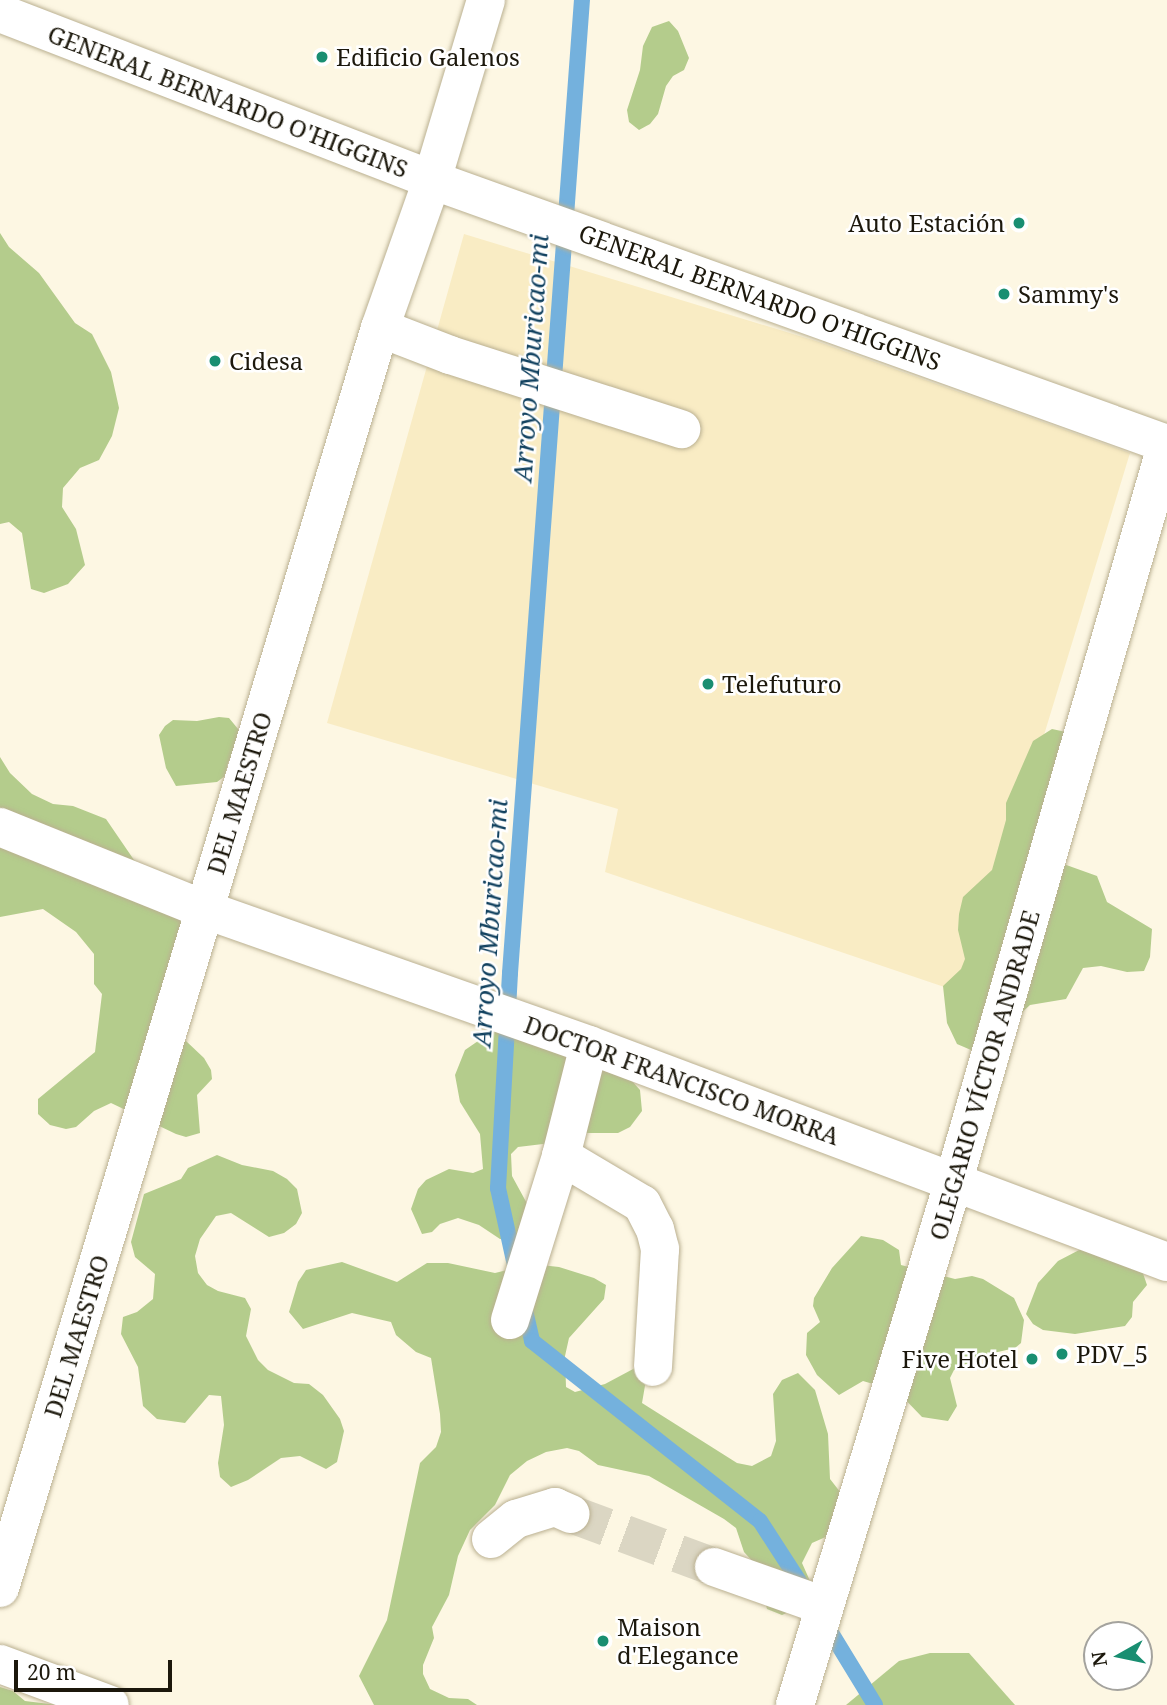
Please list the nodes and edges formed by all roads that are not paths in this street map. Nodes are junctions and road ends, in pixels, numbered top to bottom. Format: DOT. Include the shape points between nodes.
graph roads {
  1 [pos="486,0"];
  2 [pos="0,13"];
  3 [pos="432,180"];
  4 [pos="380,328"];
  5 [pos="681,429"];
  6 [pos="1167,443"];
  7 [pos="0,827"];
  8 [pos="203,909"];
  9 [pos="589,1045"];
  10 [pos="561,1156"];
  11 [pos="954,1180"];
  12 [pos="1167,1262"];
  13 [pos="510,1320"];
  14 [pos="653,1367"];
  15 [pos="572,1514"];
  16 [pos="491,1539"];
  17 [pos="714,1567"];
  18 [pos="0,1588"];
  19 [pos="824,1606"];
  20 [pos="0,1664"];
  21 [pos="110,1705"];
  22 [pos="794,1705"];
  1 -- 3 [label="street, DEL MAESTRO"];
  2 -- 3 [label="street, GENERAL BERNARDO O'HIGGINS"];
  3 -- 4 [label="street, DEL MAESTRO"];
  3 -- 6 [label="street, GENERAL BERNARDO O'HIGGINS"];
  4 -- 5 [label="street"];
  4 -- 8 [label="street, DEL MAESTRO"];
  6 -- 11 [label="street, OLEGARIO VÍCTOR ANDRADE"];
  7 -- 8 [label="street, DOCTOR FRANCISCO MORRA"];
  8 -- 9 [label="street, DOCTOR FRANCISCO MORRA"];
  8 -- 18 [label="street, DEL MAESTRO"];
  9 -- 10 [label="street"];
  9 -- 11 [label="street, DOCTOR FRANCISCO MORRA"];
  10 -- 13 [label="street"];
  10 -- 14 [label="street" via="642,1204 655,1229 660,1249"];
  11 -- 12 [label="street, DOCTOR FRANCISCO MORRA"];
  11 -- 19 [label="street, OLEGARIO VÍCTOR ANDRADE"];
  15 -- 16 [label="street" via="555,1507 516,1519"];
  17 -- 19 [label="street"];
  19 -- 22 [label="street, OLEGARIO VÍCTOR ANDRADE"];
  20 -- 21 [label="street"];
}
